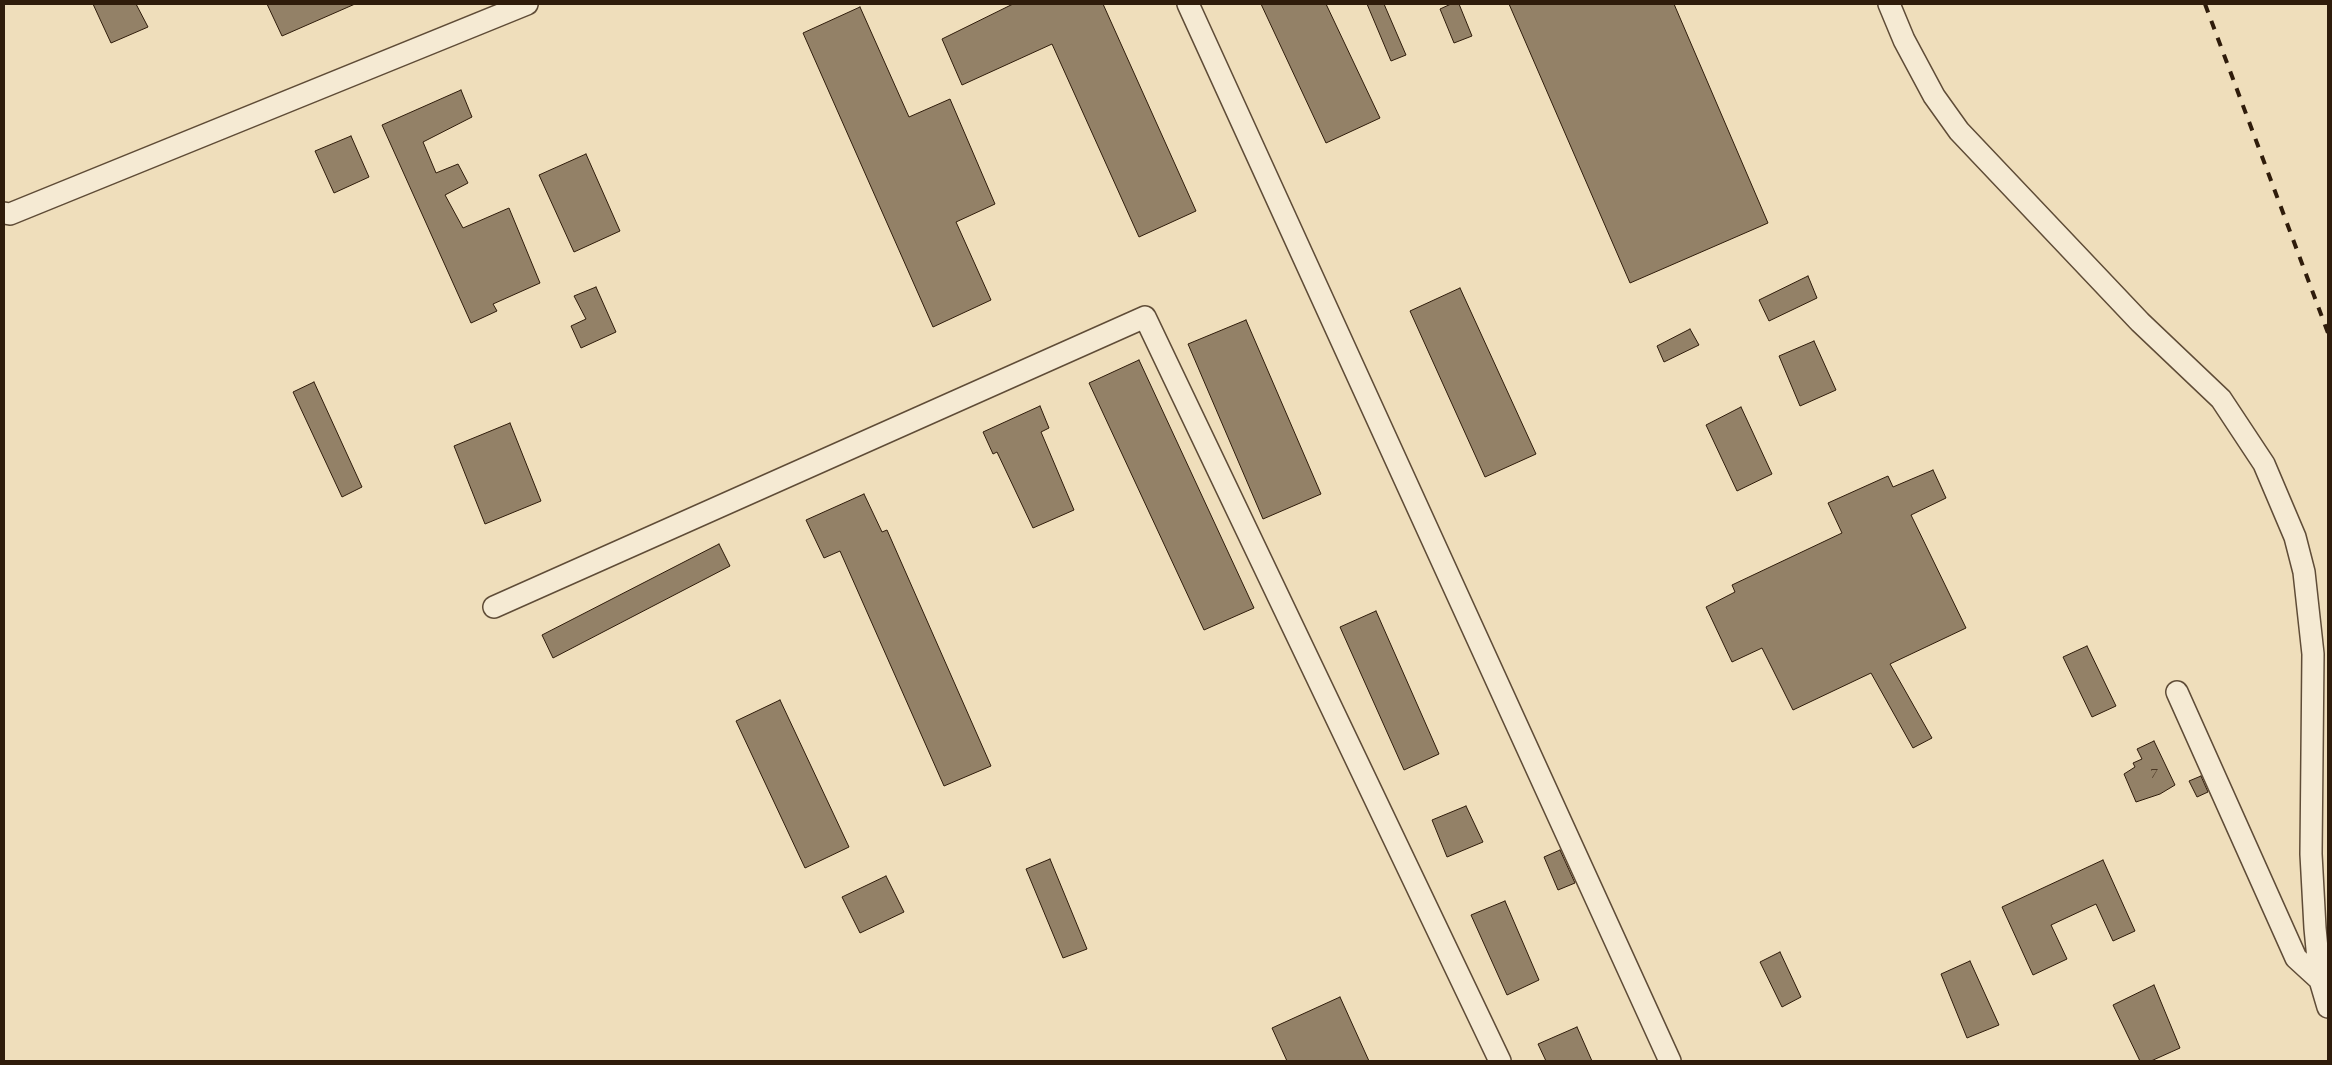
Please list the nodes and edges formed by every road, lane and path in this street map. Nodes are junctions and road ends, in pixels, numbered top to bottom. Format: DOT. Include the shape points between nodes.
graph roads {
  1 [pos="527,4"];
  2 [pos="1188,4"];
  3 [pos="1889,4"];
  4 [pos="4,212"];
  5 [pos="494,607"];
  6 [pos="2177,692"];
  7 [pos="2320,980"];
  8 [pos="2328,1008"];
  9 [pos="1500,1061"];
  10 [pos="1670,1061"];
  1 -- 4 [label="street" via="10,214"];
  2 -- 10 [label="street"];
  3 -- 7 [label="street" via="1934,96 1959,131 2140,322 2221,399 2264,464 2295,537 2304,572 2313,654 2311,854"];
  5 -- 9 [label="street" via="1145,317"];
  6 -- 7 [label="street" via="2296,958"];
  7 -- 8 [label="street"];
}
